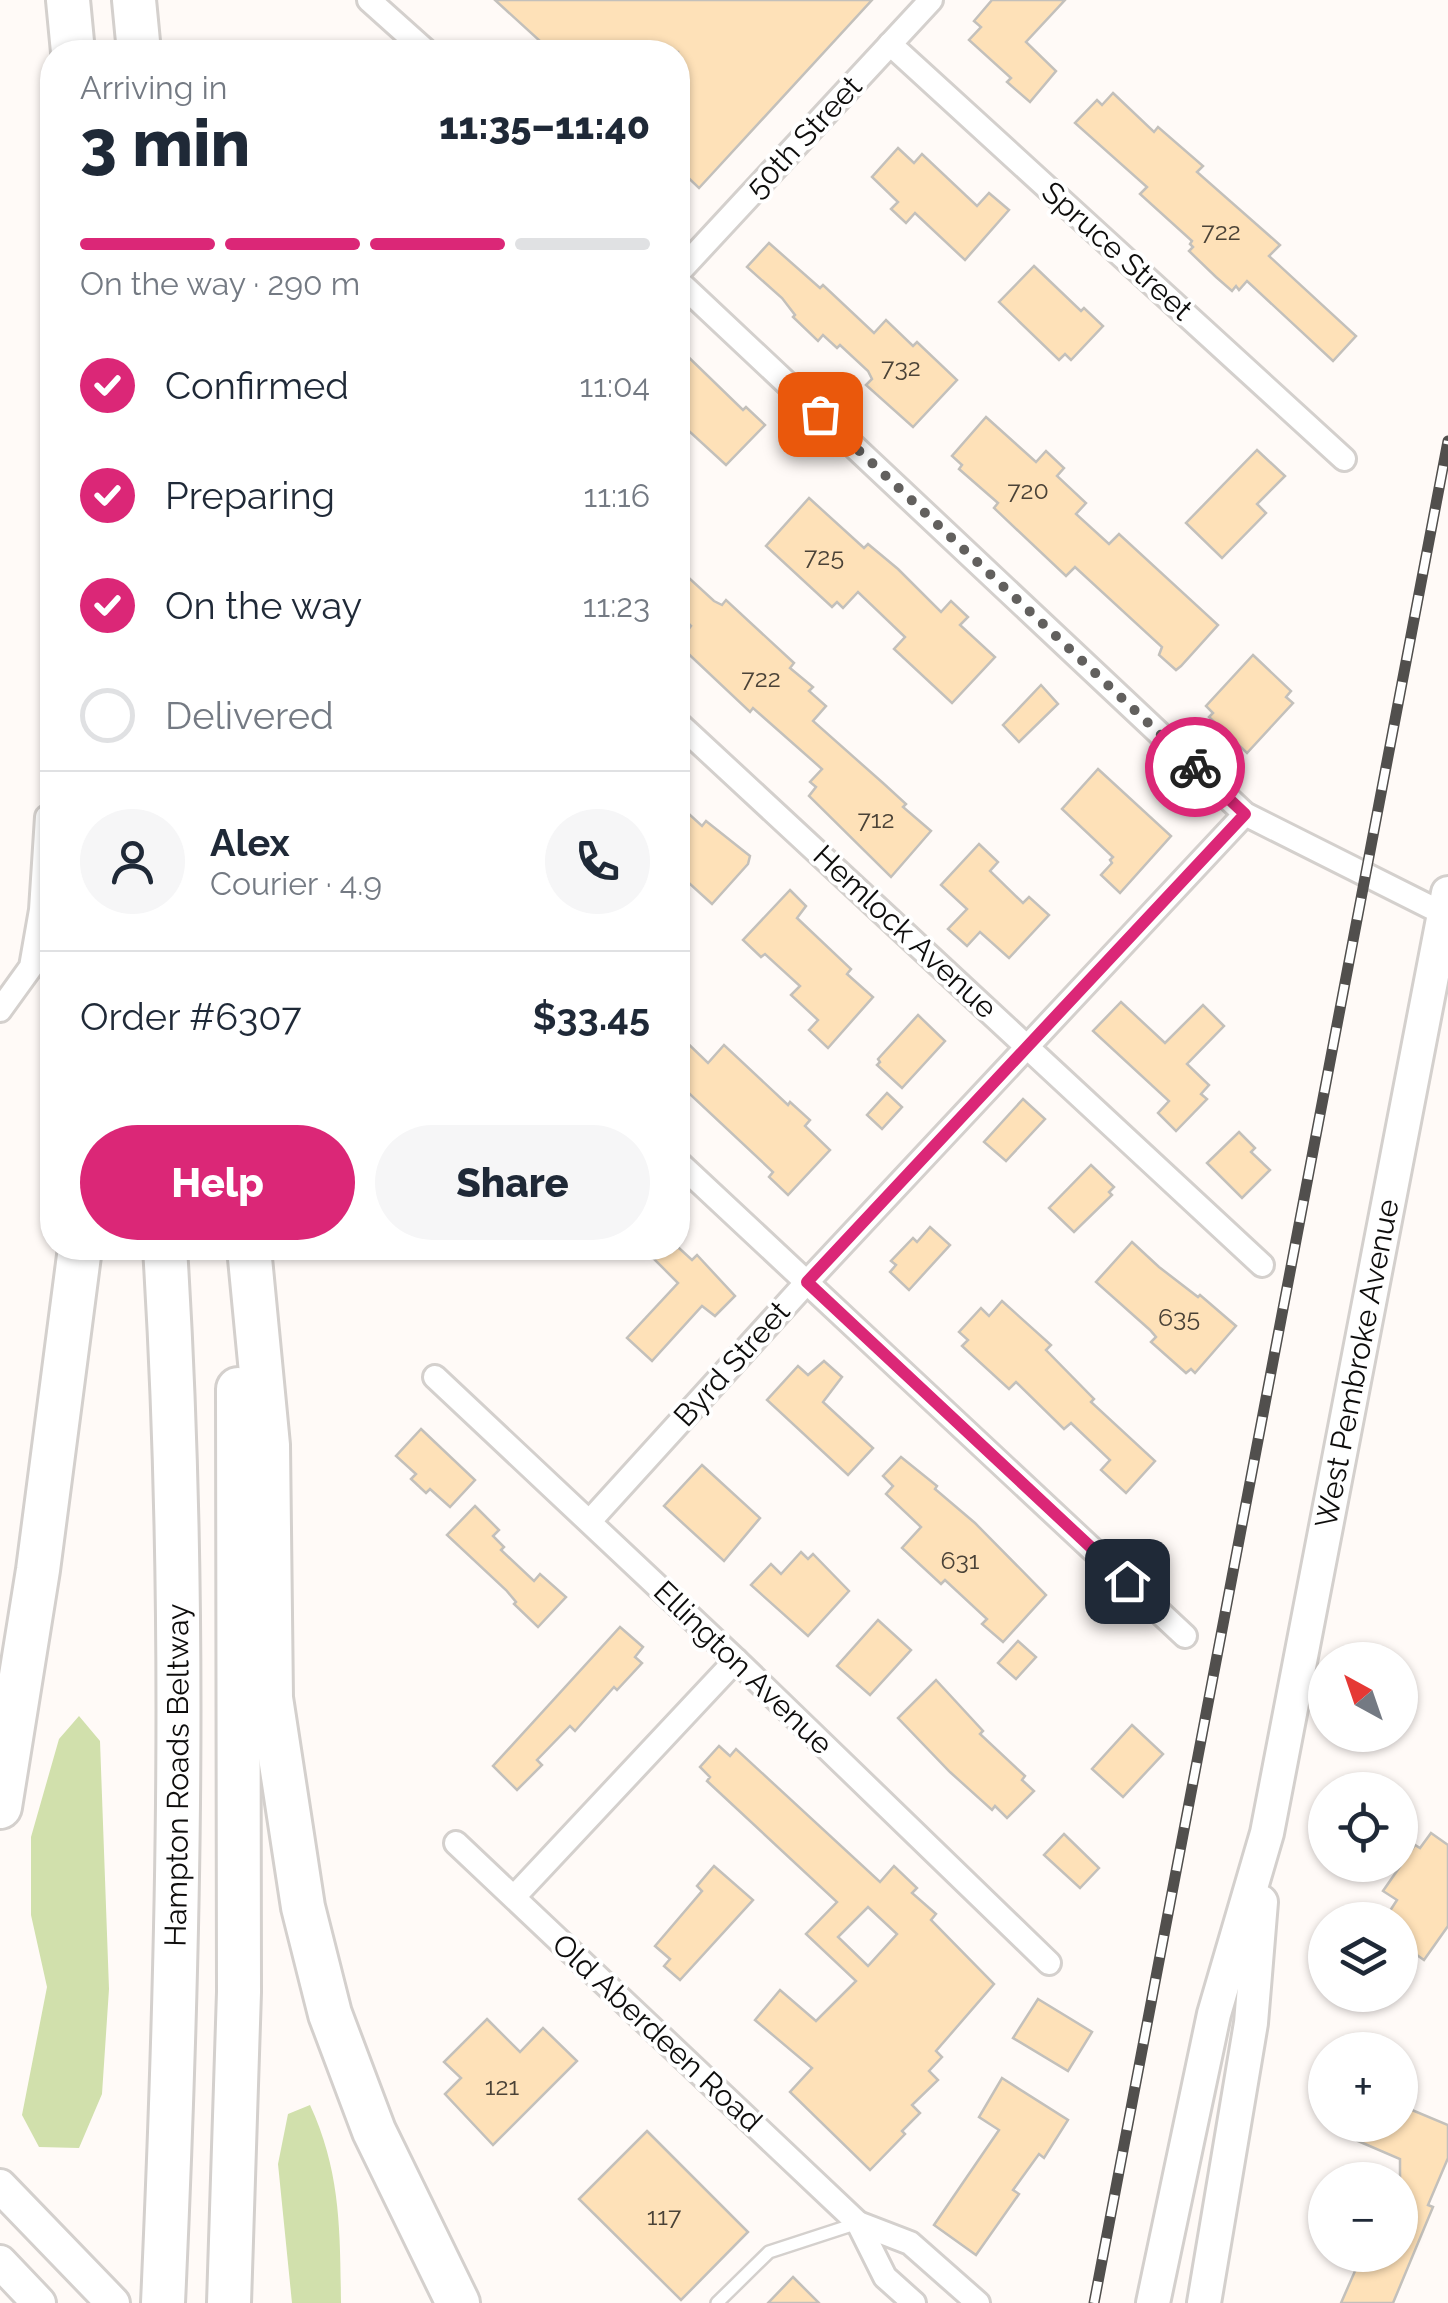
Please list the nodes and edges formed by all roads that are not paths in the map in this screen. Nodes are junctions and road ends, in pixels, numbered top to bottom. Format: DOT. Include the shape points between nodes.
graph roads {
  1 [pos="68,0"];
  2 [pos="134,0"];
  3 [pos="369,0"];
  4 [pos="931,0"];
  5 [pos="72,40"];
  6 [pos="138,40"];
  7 [pos="414,40"];
  8 [pos="890,44"];
  9 [pos="690,264"];
  10 [pos="690,288"];
  11 [pos="1344,458"];
  12 [pos="690,733"];
  13 [pos="1245,814"];
  14 [pos="1447,907"];
  15 [pos="40,910"];
  16 [pos="0,1010"];
  17 [pos="1027,1045"];
  18 [pos="690,1173"];
  19 [pos="78,1260"];
  20 [pos="166,1260"];
  21 [pos="238,1260"];
  22 [pos="249,1260"];
  23 [pos="1262,1265"];
  24 [pos="807,1282"];
  25 [pos="435,1376"];
  26 [pos="590,1521"];
  27 [pos="1185,1636"];
  28 [pos="736,1660"];
  29 [pos="0,1807"];
  30 [pos="1267,1833"];
  31 [pos="456,1843"];
  32 [pos="514,1897"];
  33 [pos="1048,1963"];
  34 [pos="0,2186"];
  35 [pos="858,2224"];
  36 [pos="0,2262"];
  37 [pos="38,2303"];
  38 [pos="113,2303"];
  39 [pos="163,2303"];
  40 [pos="229,2303"];
  41 [pos="458,2303"];
  42 [pos="717,2303"];
  43 [pos="912,2303"];
  44 [pos="978,2303"];
  45 [pos="1153,2303"];
  46 [pos="1204,2303"];
  1 -- 5 [label="highway"];
  2 -- 6 [label="highway"];
  3 -- 7 [label="street"];
  4 -- 8 [label="street, 50th Street"];
  8 -- 9 [label="street, 50th Street"];
  8 -- 11 [label="street, Spruce Street"];
  10 -- 13 [label="street"];
  12 -- 17 [label="street, Hemlock Avenue"];
  13 -- 14 [label="street"];
  13 -- 17 [label="street, Byrd Street"];
  14 -- 30 [label="main road, West Pembroke Avenue"];
  15 -- 16 [label="street" via="31,967"];
  17 -- 23 [label="street, Hemlock Avenue"];
  17 -- 24 [label="street, Byrd Street"];
  18 -- 24 [label="street"];
  19 -- 29 [label="highway"];
  20 -- 39 [label="highway, Hampton Roads Beltway" via="178,1808"];
  21 -- 40 [label="highway" via="238,1992"];
  22 -- 41 [label="highway" via="268,1445 271,1698 303,1908 330,2014 374,2131"];
  24 -- 26 [label="street, Byrd Street"];
  24 -- 27 [label="street"];
  25 -- 26 [label="street, Ellington Avenue"];
  26 -- 28 [label="street, Ellington Avenue"];
  28 -- 32 [label="street"];
  28 -- 33 [label="street, Ellington Avenue"];
  30 -- 45 [label="main road, West Pembroke Avenue" via="1214,2014"];
  30 -- 46 [label="main road, West Pembroke Avenue" via="1251,2023"];
  31 -- 32 [label="street, Old Aberdeen Road"];
  32 -- 35 [label="street, Old Aberdeen Road"];
  34 -- 38 [label="main road"];
  35 -- 42 [label="lane" via="769,2252"];
  35 -- 43 [label="street, Old Aberdeen Road" via="885,2277"];
  35 -- 44 [label="street, Old Aberdeen Road" via="910,2242"];
  36 -- 37 [label="main road"];
}
